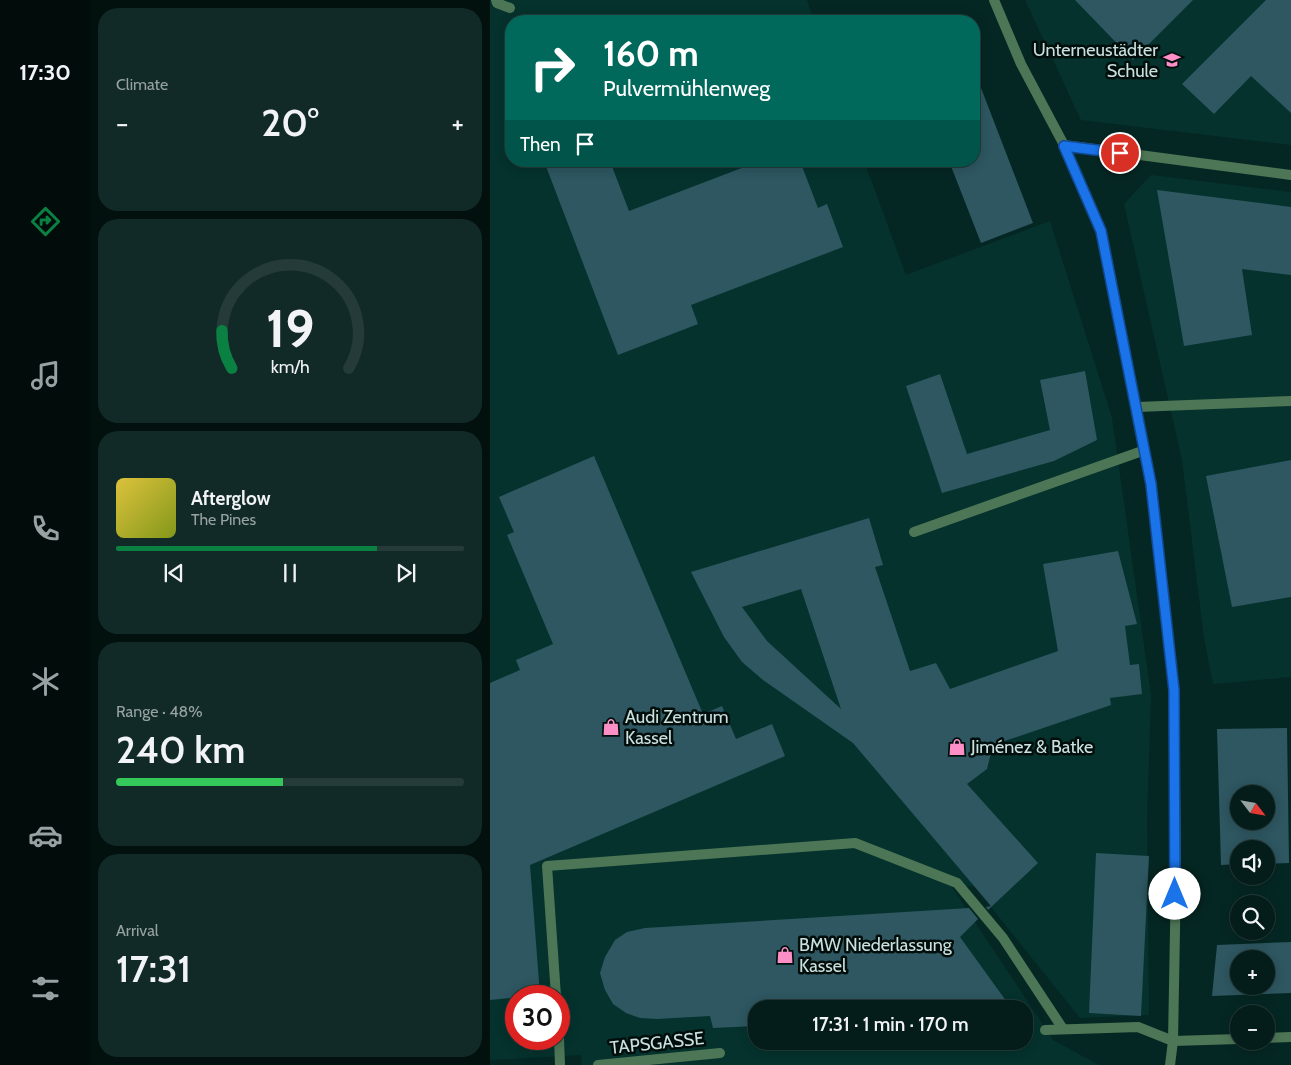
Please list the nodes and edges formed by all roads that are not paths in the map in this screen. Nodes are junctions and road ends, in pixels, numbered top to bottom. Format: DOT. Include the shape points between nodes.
graph roads {
  1 [pos="496,0"];
  2 [pos="994,0"];
  3 [pos="510,8"];
  4 [pos="1064,146"];
  5 [pos="1291,175"];
  6 [pos="1291,401"];
  7 [pos="1137,407"];
  8 [pos="1145,450"];
  9 [pos="914,532"];
  10 [pos="555,985"];
  11 [pos="1063,1029"];
  12 [pos="1044,1030"];
  13 [pos="1291,1037"];
  14 [pos="1275,1038"];
  15 [pos="1230,1039"];
  16 [pos="1173,1042"];
  17 [pos="559,1050"];
  18 [pos="720,1053"];
  19 [pos="560,1065"];
  20 [pos="598,1065"];
  21 [pos="1170,1065"];
  1 -- 3 [label="street"];
  2 -- 4 [label="street" via="1021,64"];
  4 -- 5 [label="street"];
  4 -- 7 [label="street" via="1101,231"];
  6 -- 7 [label="street"];
  7 -- 8 [label="street"];
  8 -- 9 [label="street"];
  8 -- 16 [label="street" via="1174,690 1176,875"];
  10 -- 11 [label="street" via="547,866 856,843 957,883 1003,938"];
  11 -- 12 [label="street"];
  11 -- 16 [label="street" via="1138,1027"];
  13 -- 14 [label="street"];
  15 -- 16 [label="street"];
  16 -- 21 [label="street"];
  17 -- 19 [label="street"];
  18 -- 20 [label="street, TAPSGASSE"];
}
